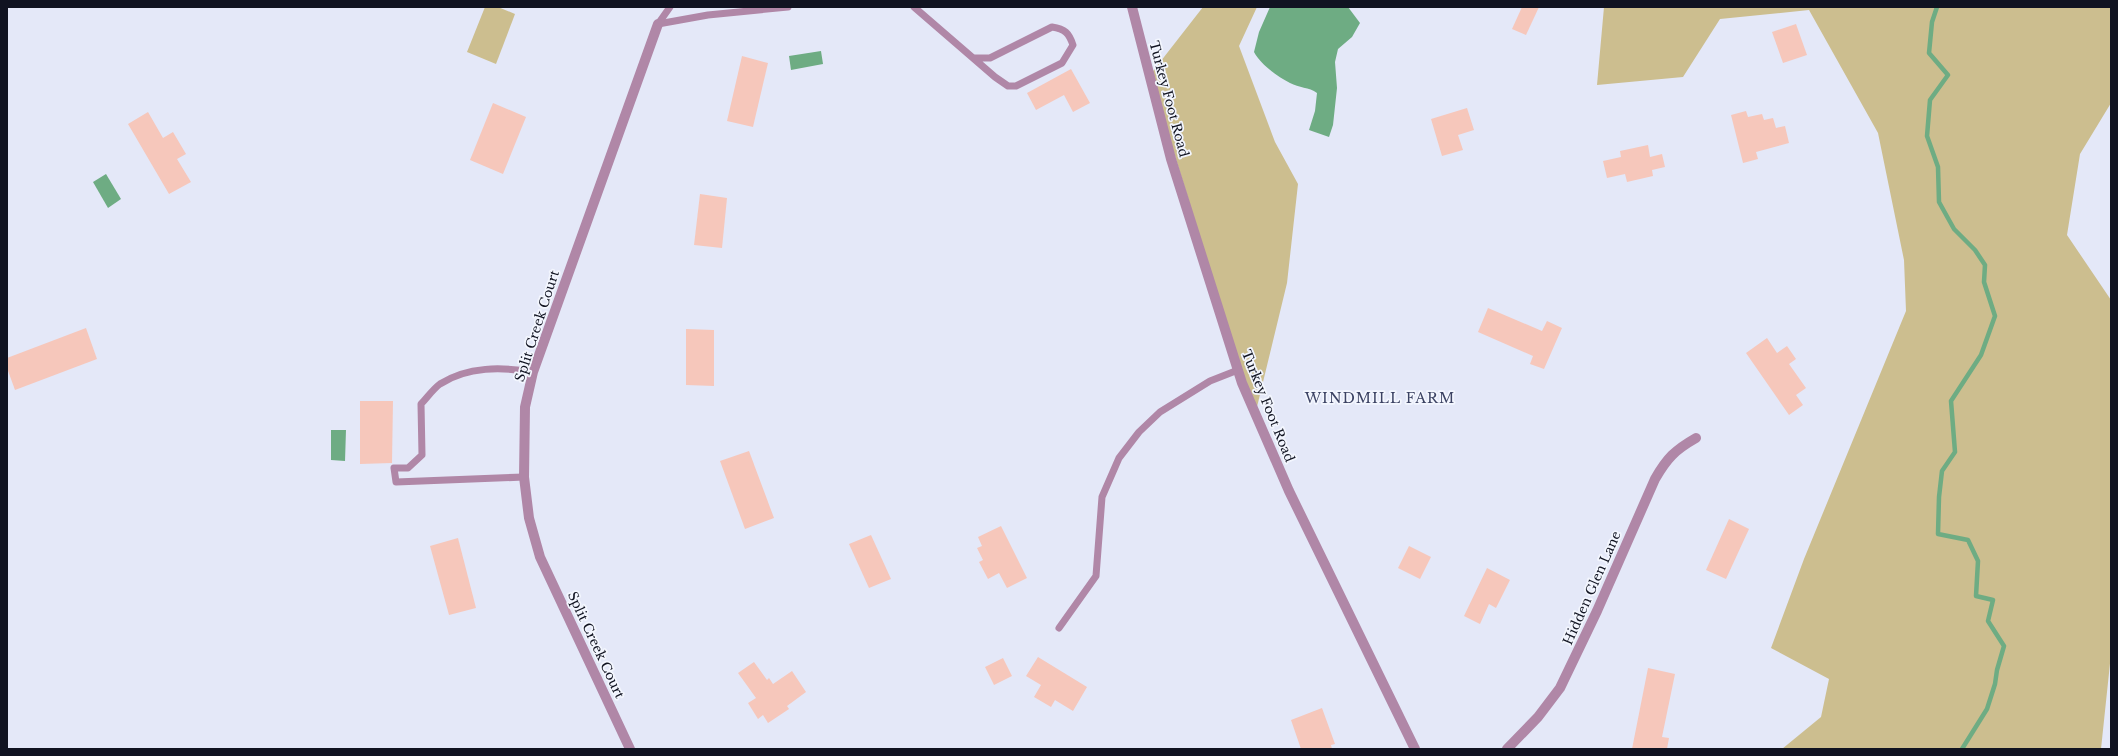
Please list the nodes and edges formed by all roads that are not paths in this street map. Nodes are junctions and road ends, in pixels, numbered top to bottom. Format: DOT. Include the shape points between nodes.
graph roads {
  1 [pos="670,7"];
  2 [pos="788,7"];
  3 [pos="914,7"];
  4 [pos="1132,7"];
  5 [pos="658,24"];
  6 [pos="975,58"];
  7 [pos="1238,370"];
  8 [pos="533,372"];
  9 [pos="1696,438"];
  10 [pos="524,477"];
  11 [pos="1059,628"];
  12 [pos="630,749"];
  13 [pos="1416,749"];
  14 [pos="1508,749"];
  1 -- 5 [label="lane"];
  2 -- 5 [label="lane"];
  3 -- 6 [label="lane"];
  4 -- 7 [label="street, Turkey Foot Road" via="1171,159"];
  5 -- 8 [label="street, Split Creek Court"];
  6 -- 6 [label="lane" via="990,58 1052,27 1069,34 1073,45 1062,63 1016,86 1008,86"];
  7 -- 11 [label="lane" via="1210,381 1160,412 1139,432 1119,458 1102,497 1096,576"];
  7 -- 13 [label="street, Turkey Foot Road" via="1289,491"];
  8 -- 10 [label="street, Split Creek Court" via="525,407"];
  8 -- 10 [label="lane" via="486,369 457,376 440,385 421,404 422,455 408,468 394,468 396,482"];
  9 -- 14 [label="street, Hidden Glen Lane" via="1667,458 1655,479 1598,611 1560,688 1538,717"];
  10 -- 12 [label="street, Split Creek Court" via="528,518 540,557"];
}
